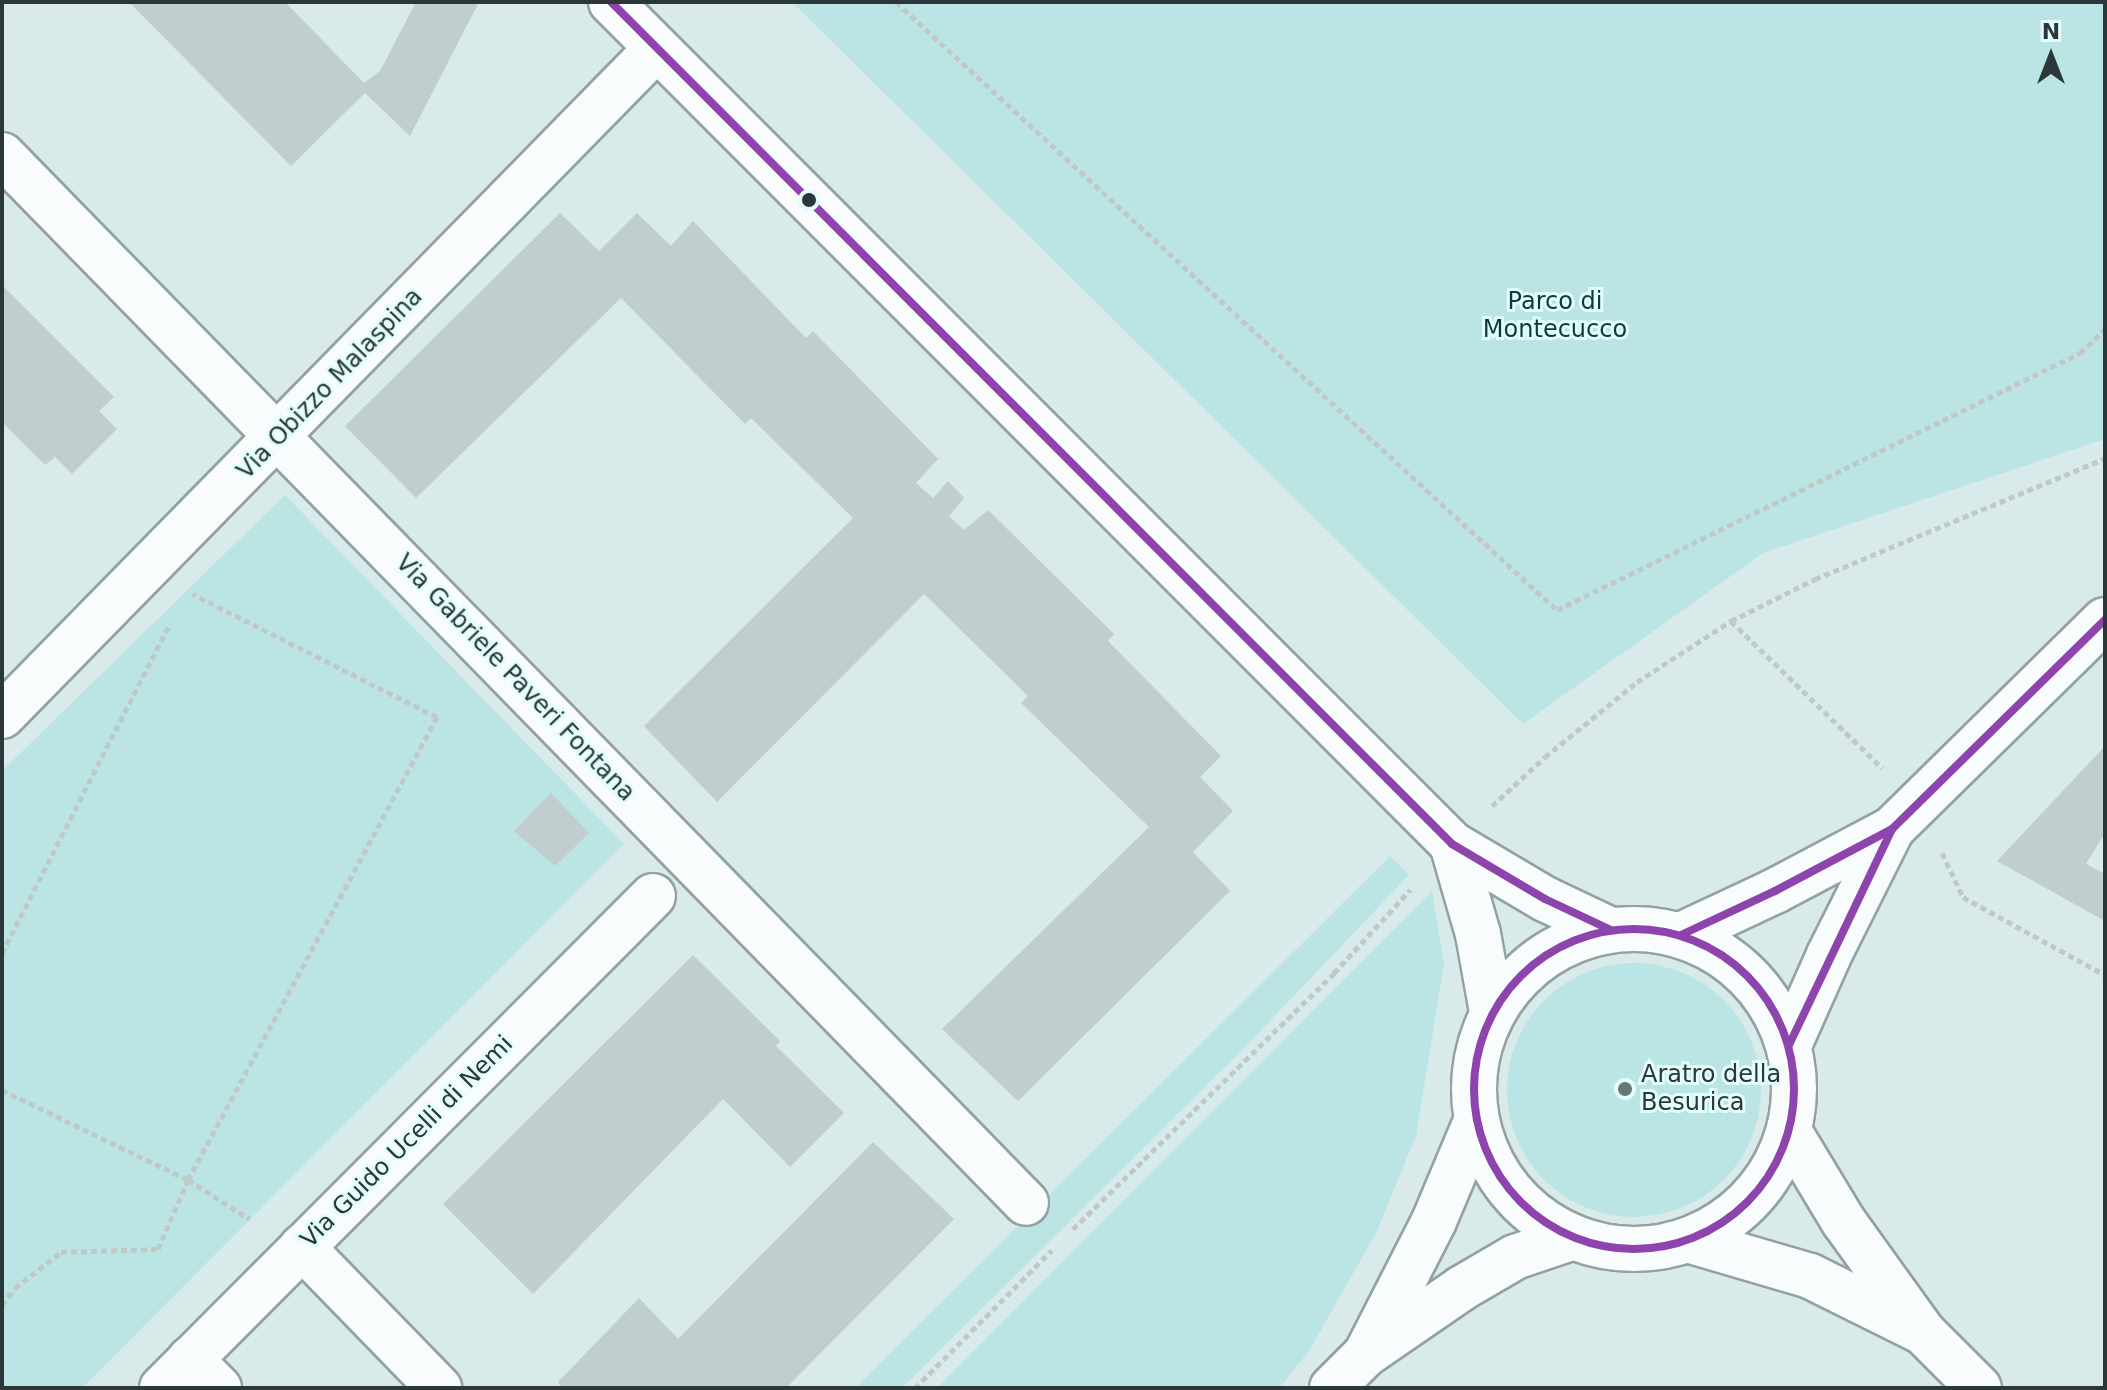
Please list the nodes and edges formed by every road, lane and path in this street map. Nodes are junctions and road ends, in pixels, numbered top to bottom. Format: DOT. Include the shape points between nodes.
graph roads {
  1 [pos="611,2"];
  2 [pos="896,2"];
  3 [pos="656,49"];
  4 [pos="2,155"];
  5 [pos="2105,329"];
  6 [pos="279,436"];
  7 [pos="186,591"];
  8 [pos="172,619"];
  9 [pos="2105,620"];
  10 [pos="2,716"];
  11 [pos="1892,829"];
  12 [pos="1452,844"];
  13 [pos="653,896"];
  14 [pos="1611,930"];
  15 [pos="1681,935"];
  16 [pos="2,953"];
  17 [pos="1492,1012"];
  18 [pos="1789,1045"];
  19 [pos="2,1090"];
  20 [pos="1476,1121"];
  21 [pos="1789,1131"];
  22 [pos="188,1180"];
  23 [pos="1026,1203"];
  24 [pos="250,1219"];
  25 [pos="1574,1237"];
  26 [pos="1687,1240"];
  27 [pos="302,1247"];
  28 [pos="2,1305"];
  29 [pos="1923,1332"];
  30 [pos="1366,1354"];
  31 [pos="191,1378"];
  32 [pos="439,1388"];
  33 [pos="1332,1388"];
  34 [pos="1979,1388"];
  1 -- 3 [label="street"];
  2 -- 5 [label="path" via="1557,610 2080,353"];
  3 -- 6 [label="street, Via Obizzo Malaspina"];
  3 -- 12 [label="street"];
  4 -- 6 [label="street, Via Gabriele Paveri Fontana"];
  6 -- 10 [label="street, Via Obizzo Malaspina"];
  6 -- 23 [label="street, Via Gabriele Paveri Fontana"];
  7 -- 22 [label="path" via="437,717"];
  8 -- 16 [label="path"];
  9 -- 11 [label="street"];
  11 -- 15 [label="street"];
  11 -- 18 [label="street"];
  12 -- 14 [label="street" via="1545,899"];
  12 -- 17 [label="street" via="1478,934"];
  13 -- 27 [label="street, Via Guido Ucelli di Nemi"];
  14 -- 15 [label="street" via="1646,928"];
  14 -- 17 [label="street" via="1564,944 1523,973"];
  15 -- 18 [label="street" via="1729,959 1766,996"];
  17 -- 20 [label="street" via="1475,1065"];
  18 -- 21 [label="street" via="1796,1088"];
  19 -- 22 [label="path"];
  20 -- 25 [label="street" via="1495,1170 1529,1211"];
  20 -- 30 [label="street" via="1434,1221"];
  21 -- 26 [label="street" via="1768,1178 1733,1216"];
  21 -- 29 [label="street" via="1844,1222"];
  22 -- 24 [label="path"];
  22 -- 28 [label="path" via="158,1249 61,1252"];
  25 -- 26 [label="street" via="1649,1249"];
  25 -- 30 [label="street" via="1515,1257"];
  26 -- 29 [label="street" via="1810,1276"];
  27 -- 31 [label="street, Via Guido Ucelli di Nemi"];
  27 -- 32 [label="street"];
  29 -- 34 [label="street"];
  30 -- 33 [label="street"];
}
